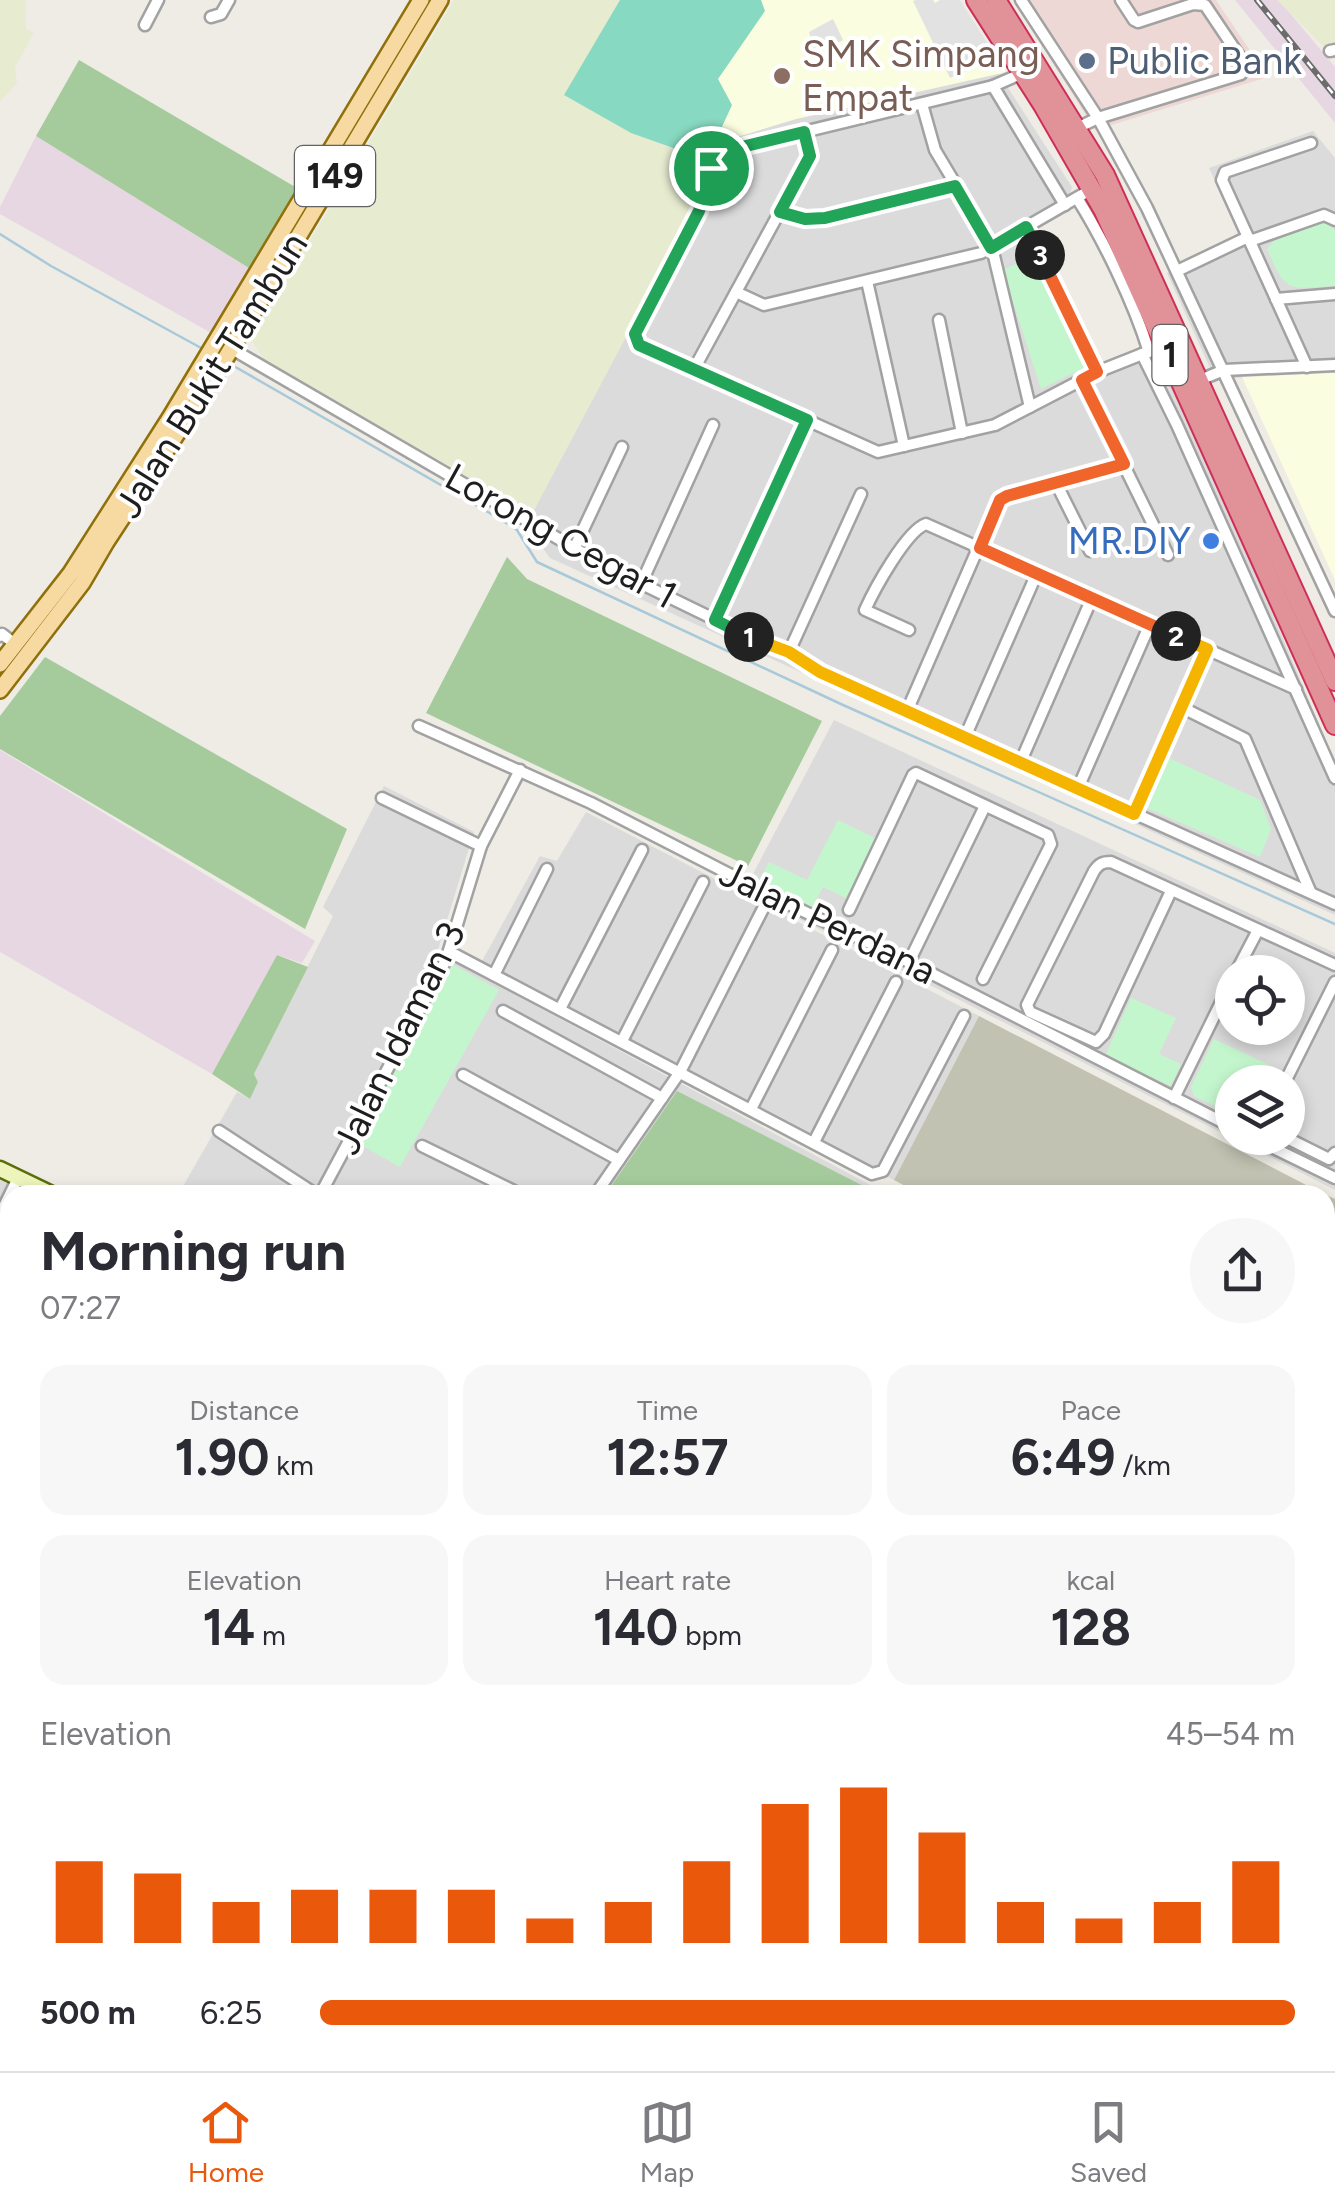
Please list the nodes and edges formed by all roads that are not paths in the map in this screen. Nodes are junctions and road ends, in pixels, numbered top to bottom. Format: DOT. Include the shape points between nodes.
graph roads {
  1 [pos="158,0"];
  2 [pos="229,0"];
  3 [pos="421,0"];
  4 [pos="440,0"];
  5 [pos="976,0"];
  6 [pos="996,0"];
  7 [pos="1021,0"];
  8 [pos="1121,0"];
  9 [pos="1162,0"];
  10 [pos="1169,11"];
  11 [pos="211,16"];
  12 [pos="146,24"];
  13 [pos="1023,74"];
  14 [pos="994,86"];
  15 [pos="922,104"];
  16 [pos="1098,118"];
  17 [pos="1077,128"];
  18 [pos="804,132"];
  19 [pos="1310,142"];
  20 [pos="955,186"];
  21 [pos="1085,193"];
  22 [pos="1065,204"];
  23 [pos="780,212"];
  24 [pos="1335,220"];
  25 [pos="1026,227"];
  26 [pos="1249,239"];
  27 [pos="991,248"];
  28 [pos="1177,272"];
  29 [pos="867,281"];
  30 [pos="736,292"];
  31 [pos="1335,294"];
  32 [pos="1276,298"];
  33 [pos="939,320"];
  34 [pos="1152,351"];
  35 [pos="220,354"];
  36 [pos="1335,365"];
  37 [pos="1308,367"];
  38 [pos="694,369"];
  39 [pos="1224,370"];
  40 [pos="1097,372"];
  41 [pos="1082,380"];
  42 [pos="1200,380"];
  43 [pos="1030,407"];
  44 [pos="807,420"];
  45 [pos="713,425"];
  46 [pos="962,433"];
  47 [pos="904,446"];
  48 [pos="622,447"];
  49 [pos="1124,464"];
  50 [pos="1056,484"];
  51 [pos="861,494"];
  52 [pos="574,548"];
  53 [pos="980,548"];
  54 [pos="1090,551"];
  55 [pos="1168,555"];
  56 [pos="1037,573"];
  57 [pos="641,584"];
  58 [pos="1092,598"];
  59 [pos="1335,611"];
  60 [pos="715,620"];
  61 [pos="1150,624"];
  62 [pos="909,630"];
  63 [pos="1,635"];
  64 [pos="16,645"];
  65 [pos="1207,649"];
  66 [pos="789,652"];
  67 [pos="0,664"];
  68 [pos="1335,681"];
  69 [pos="1296,688"];
  70 [pos="0,690"];
  71 [pos="1324,699"];
  72 [pos="1304,706"];
  73 [pos="1181,707"];
  74 [pos="907,711"];
  75 [pos="1335,725"];
  76 [pos="419,726"];
  77 [pos="965,737"];
  78 [pos="1021,761"];
  79 [pos="520,770"];
  80 [pos="1335,778"];
  81 [pos="1078,788"];
  82 [pos="382,798"];
  83 [pos="985,806"];
  84 [pos="1134,814"];
  85 [pos="482,846"];
  86 [pos="642,850"];
  87 [pos="548,869"];
  88 [pos="703,882"];
  89 [pos="1170,891"];
  90 [pos="1311,892"];
  91 [pos="770,895"];
  92 [pos="1335,904"];
  93 [pos="849,910"];
  94 [pos="1258,930"];
  95 [pos="832,950"];
  96 [pos="450,952"];
  97 [pos="1245,955"];
  98 [pos="909,962"];
  99 [pos="1335,965"];
  100 [pos="494,975"];
  101 [pos="983,979"];
  102 [pos="896,982"];
  103 [pos="1335,982"];
  104 [pos="560,1009"];
  105 [pos="503,1011"];
  106 [pos="1215,1015"];
  107 [pos="964,1016"];
  108 [pos="622,1042"];
  109 [pos="1294,1065"];
  110 [pos="680,1072"];
  111 [pos="463,1075"];
  112 [pos="662,1098"];
  113 [pos="1174,1098"];
  114 [pos="751,1109"];
  115 [pos="1215,1118"];
  116 [pos="219,1131"];
  117 [pos="814,1142"];
  118 [pos="422,1146"];
  119 [pos="1305,1147"];
  120 [pos="1335,1153"];
  121 [pos="1288,1155"];
  122 [pos="619,1160"];
  123 [pos="0,1169"];
  124 [pos="18,1178"];
  125 [pos="1335,1178"];
  126 [pos="15,1185"];
  127 [pos="33,1185"];
  128 [pos="303,1185"];
  129 [pos="324,1185"];
  130 [pos="502,1185"];
  131 [pos="602,1185"];
  1 -- 12 [label="street"];
  2 -- 11 [label="street" via="221,14"];
  3 -- 35 [label="main road, Jalan Bukit Tambun / 149"];
  4 -- 35 [label="main road, Jalan Bukit Tambun / 149"];
  5 -- 13 [label="highway, 1"];
  6 -- 17 [label="highway, 1"];
  7 -- 16 [label="street"];
  8 -- 10 [label="street" via="1138,22"];
  9 -- 10 [label="street"];
  10 -- 16 [label="street" via="1206,5 1245,69"];
  13 -- 14 [label="street"];
  13 -- 21 [label="highway, 1"];
  14 -- 15 [label="street"];
  14 -- 22 [label="street"];
  15 -- 18 [label="street"];
  15 -- 20 [label="street" via="935,150"];
  16 -- 17 [label="street"];
  16 -- 28 [label="street"];
  17 -- 42 [label="highway, 1" via="1106,174"];
  18 -- 23 [label="street" via="810,156"];
  18 -- 38 [label="street" via="725,151 711,168 699,211 635,334 639,345"];
  19 -- 26 [label="street" via="1222,176"];
  20 -- 23 [label="street" via="825,218"];
  20 -- 27 [label="street"];
  21 -- 22 [label="street"];
  21 -- 34 [label="highway, 1"];
  22 -- 25 [label="street"];
  23 -- 30 [label="street"];
  24 -- 26 [label="street" via="1324,215"];
  25 -- 27 [label="street"];
  25 -- 40 [label="street"];
  26 -- 28 [label="street"];
  26 -- 32 [label="street"];
  27 -- 29 [label="street"];
  27 -- 43 [label="street"];
  28 -- 39 [label="street"];
  29 -- 30 [label="street" via="764,305"];
  29 -- 47 [label="street"];
  30 -- 38 [label="street"];
  31 -- 32 [label="street"];
  32 -- 37 [label="street"];
  33 -- 46 [label="street"];
  34 -- 40 [label="street"];
  34 -- 69 [label="street" via="1177,425"];
  34 -- 71 [label="highway, 1"];
  35 -- 52 [label="street, Lorong Cegar 1"];
  35 -- 64 [label="main road, Jalan Bukit Tambun / 149"];
  35 -- 70 [label="main road, Jalan Bukit Tambun / 149" via="82,583"];
  36 -- 37 [label="street"];
  37 -- 39 [label="street"];
  38 -- 44 [label="street"];
  39 -- 42 [label="street"];
  39 -- 59 [label="street"];
  40 -- 41 [label="street"];
  41 -- 43 [label="street"];
  41 -- 49 [label="street"];
  42 -- 68 [label="highway, 1"];
  43 -- 46 [label="street"];
  44 -- 47 [label="street" via="878,452"];
  44 -- 60 [label="street"];
  45 -- 57 [label="street"];
  46 -- 47 [label="street"];
  48 -- 52 [label="street"];
  49 -- 50 [label="street"];
  49 -- 55 [label="street"];
  50 -- 53 [label="street" via="1000,500"];
  50 -- 54 [label="street"];
  51 -- 66 [label="street"];
  52 -- 57 [label="street, Lorong Cegar 1"];
  53 -- 56 [label="street"];
  53 -- 62 [label="street" via="918,526 864,610"];
  53 -- 74 [label="street"];
  56 -- 58 [label="street"];
  56 -- 77 [label="street"];
  57 -- 60 [label="street, Lorong Cegar 1"];
  58 -- 61 [label="street"];
  58 -- 78 [label="street"];
  60 -- 66 [label="street, Lorong Cegar 1"];
  61 -- 65 [label="street"];
  61 -- 81 [label="street"];
  63 -- 64 [label="street"];
  64 -- 67 [label="main road, Jalan Bukit Tambun / 149"];
  65 -- 69 [label="street"];
  65 -- 73 [label="street"];
  66 -- 74 [label="street, Lorong Cegar 1"];
  69 -- 72 [label="street"];
  71 -- 72 [label="street"];
  71 -- 75 [label="highway, 1"];
  72 -- 80 [label="street"];
  73 -- 84 [label="street"];
  73 -- 90 [label="street" via="1245,739"];
  74 -- 77 [label="street, Lorong Cegar 1"];
  76 -- 79 [label="street, Jalan Perdana"];
  77 -- 78 [label="street, Lorong Cegar 1"];
  78 -- 81 [label="street, Lorong Cegar 1"];
  79 -- 85 [label="street, Jalan Idaman 3"];
  79 -- 91 [label="street, Jalan Perdana"];
  81 -- 84 [label="street, Lorong Cegar 1"];
  82 -- 85 [label="street"];
  83 -- 93 [label="street" via="913,775"];
  83 -- 98 [label="street"];
  83 -- 101 [label="street" via="1048,835 1051,844"];
  84 -- 90 [label="street, Lorong Cegar 1"];
  85 -- 96 [label="street, Jalan Idaman 3"];
  86 -- 104 [label="street"];
  87 -- 100 [label="street"];
  88 -- 108 [label="street"];
  89 -- 89 [label="street" via="1096,1042 1030,1012 1027,1005 1098,865 1111,862"];
  89 -- 94 [label="street"];
  90 -- 92 [label="street, Lorong Cegar 1"];
  91 -- 98 [label="street, Jalan Perdana"];
  91 -- 110 [label="street"];
  94 -- 97 [label="street"];
  94 -- 99 [label="street"];
  95 -- 114 [label="street"];
  96 -- 100 [label="street"];
  96 -- 129 [label="street, Jalan Idaman 3"];
  98 -- 113 [label="street, Jalan Perdana"];
  100 -- 104 [label="street"];
  102 -- 117 [label="street"];
  103 -- 109 [label="street"];
  104 -- 108 [label="street"];
  105 -- 112 [label="street"];
  106 -- 113 [label="street"];
  107 -- 117 [label="street" via="882,1171 872,1174"];
  108 -- 110 [label="street"];
  110 -- 112 [label="street"];
  110 -- 114 [label="street"];
  111 -- 122 [label="street"];
  112 -- 122 [label="street"];
  113 -- 115 [label="street, Jalan Perdana"];
  114 -- 117 [label="street"];
  116 -- 128 [label="street"];
  118 -- 130 [label="street"];
  119 -- 120 [label="street" via="1329,1159"];
  121 -- 125 [label="street"];
  122 -- 131 [label="street"];
  123 -- 124 [label="street"];
  124 -- 126 [label="street"];
  124 -- 127 [label="street"];
}
